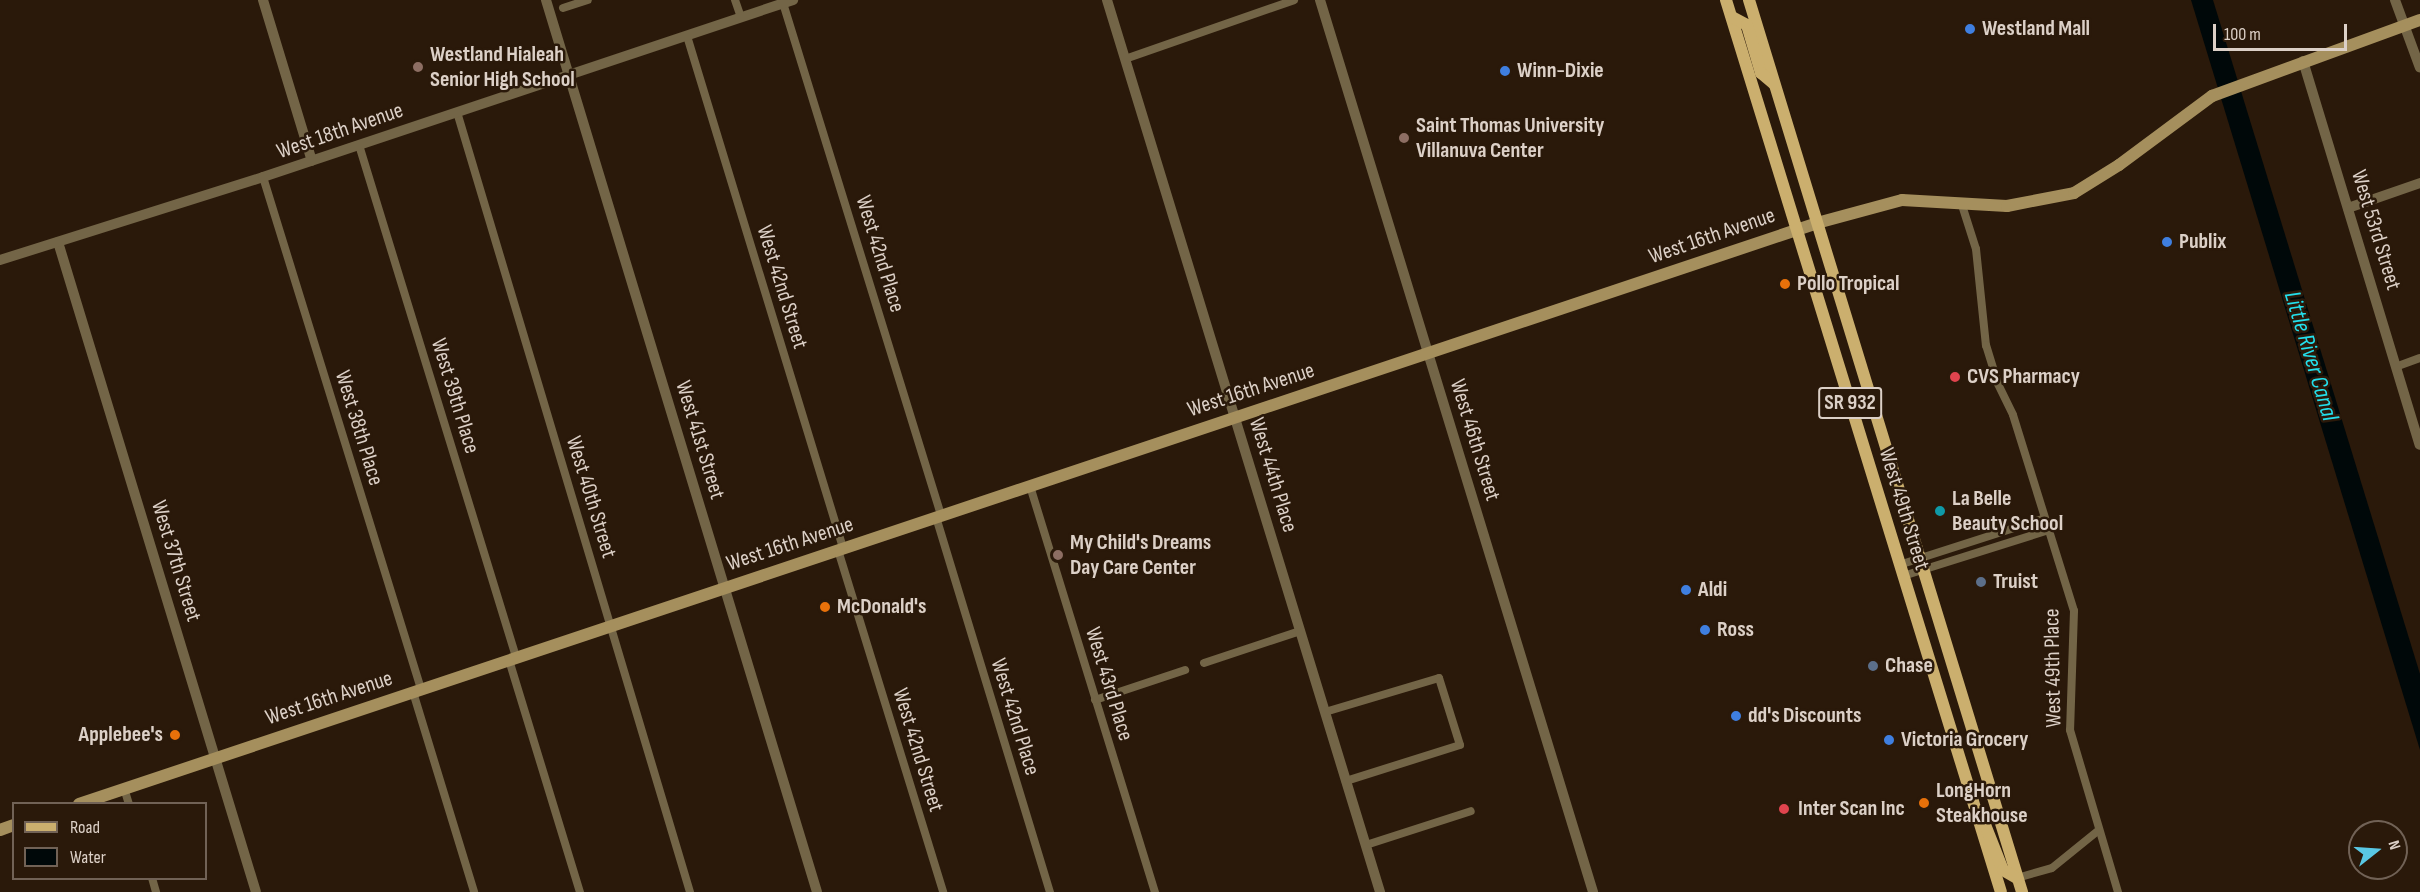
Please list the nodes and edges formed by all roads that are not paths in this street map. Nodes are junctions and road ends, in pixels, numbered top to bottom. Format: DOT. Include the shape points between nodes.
graph roads {
  1 [pos="263,0"];
  2 [pos="546,0"];
  3 [pos="588,0"];
  4 [pos="735,0"];
  5 [pos="1107,0"];
  6 [pos="1294,0"];
  7 [pos="1320,0"];
  8 [pos="1726,0"];
  9 [pos="1749,0"];
  10 [pos="2395,0"];
  11 [pos="788,2"];
  12 [pos="563,8"];
  13 [pos="741,17"];
  14 [pos="1732,17"];
  15 [pos="2420,20"];
  16 [pos="2406,25"];
  17 [pos="687,36"];
  18 [pos="1125,59"];
  19 [pos="2303,61"];
  20 [pos="2420,68"];
  21 [pos="568,74"];
  22 [pos="1774,84"];
  23 [pos="457,112"];
  24 [pos="359,145"];
  25 [pos="312,161"];
  26 [pos="263,177"];
  27 [pos="2420,183"];
  28 [pos="1961,202"];
  29 [pos="2348,208"];
  30 [pos="1817,223"];
  31 [pos="1797,230"];
  32 [pos="58,242"];
  33 [pos="0,260"];
  34 [pos="1428,353"];
  35 [pos="2420,358"];
  36 [pos="2398,366"];
  37 [pos="1235,417"];
  38 [pos="2420,446"];
  39 [pos="1030,486"];
  40 [pos="938,516"];
  41 [pos="2046,518"];
  42 [pos="2049,530"];
  43 [pos="840,549"];
  44 [pos="1921,565"];
  45 [pos="1901,570"];
  46 [pos="724,588"];
  47 [pos="611,626"];
  48 [pos="1300,631"];
  49 [pos="512,659"];
  50 [pos="1204,663"];
  51 [pos="1185,670"];
  52 [pos="417,691"];
  53 [pos="1095,700"];
  54 [pos="1325,712"];
  55 [pos="216,758"];
  56 [pos="1346,781"];
  57 [pos="124,788"];
  58 [pos="1971,795"];
  59 [pos="85,802"];
  60 [pos="128,802"];
  61 [pos="1472,811"];
  62 [pos="2099,830"];
  63 [pos="1366,845"];
  64 [pos="2017,878"];
  65 [pos="256,892"];
  66 [pos="474,892"];
  67 [pos="580,892"];
  68 [pos="690,892"];
  69 [pos="817,892"];
  70 [pos="943,892"];
  71 [pos="1050,892"];
  72 [pos="1155,892"];
  73 [pos="1380,892"];
  74 [pos="1593,892"];
  75 [pos="2001,892"];
  76 [pos="2022,892"];
  77 [pos="2118,892"];
  1 -- 25 [label="street"];
  2 -- 21 [label="street, West 41st Street"];
  3 -- 12 [label="street"];
  4 -- 13 [label="street"];
  5 -- 18 [label="street, West 44th Place"];
  6 -- 18 [label="street"];
  7 -- 34 [label="street, West 46th Street"];
  8 -- 14 [label="main road, West 49th Street / SR 932"];
  9 -- 22 [label="main road, West 49th Street / SR 932"];
  10 -- 16 [label="street"];
  11 -- 13 [label="street, West 18th Avenue"];
  11 -- 40 [label="street, West 42nd Place"];
  13 -- 17 [label="street, West 18th Avenue"];
  14 -- 22 [label="main road" via="1747,25 1761,73"];
  14 -- 31 [label="main road, West 49th Street / SR 932"];
  15 -- 16 [label="main road, West 16th Avenue"];
  16 -- 19 [label="main road, West 16th Avenue"];
  16 -- 20 [label="street"];
  17 -- 21 [label="street, West 18th Avenue"];
  17 -- 43 [label="street, West 42nd Street"];
  18 -- 37 [label="street, West 44th Place"];
  19 -- 28 [label="main road, West 16th Avenue" via="2212,96 2119,165 2074,192 2007,206"];
  19 -- 29 [label="street, West 53rd Street"];
  21 -- 23 [label="street, West 18th Avenue"];
  21 -- 46 [label="street, West 41st Street"];
  22 -- 30 [label="main road, West 49th Street / SR 932"];
  23 -- 24 [label="street, West 18th Avenue"];
  23 -- 47 [label="street, West 40th Street"];
  24 -- 25 [label="street, West 18th Avenue"];
  24 -- 49 [label="street, West 39th Place"];
  25 -- 26 [label="street, West 18th Avenue"];
  26 -- 32 [label="street, West 18th Avenue"];
  26 -- 52 [label="street, West 38th Place"];
  27 -- 29 [label="street"];
  28 -- 30 [label="main road, West 16th Avenue" via="1902,200"];
  28 -- 41 [label="street, West 49th Place" via="1976,249 1986,345"];
  29 -- 36 [label="street, West 53rd Street"];
  30 -- 31 [label="main road, West 16th Avenue"];
  30 -- 44 [label="main road, West 49th Street / SR 932"];
  31 -- 34 [label="main road, West 16th Avenue"];
  31 -- 45 [label="main road, West 49th Street / SR 932"];
  32 -- 33 [label="street, West 18th Avenue"];
  32 -- 55 [label="street, West 37th Street"];
  34 -- 37 [label="main road, West 16th Avenue"];
  34 -- 74 [label="street, West 46th Street"];
  35 -- 36 [label="street"];
  36 -- 38 [label="street, West 53rd Street"];
  37 -- 39 [label="main road, West 16th Avenue"];
  37 -- 48 [label="street, West 44th Place"];
  39 -- 40 [label="main road, West 16th Avenue"];
  39 -- 53 [label="street, West 43rd Place"];
  40 -- 43 [label="main road, West 16th Avenue"];
  40 -- 71 [label="street, West 42nd Place"];
  41 -- 42 [label="street, West 49th Place"];
  41 -- 44 [label="street"];
  42 -- 44 [label="street"];
  42 -- 62 [label="street, West 49th Place" via="2074,615 2070,730"];
  43 -- 46 [label="main road, West 16th Avenue"];
  43 -- 70 [label="street, West 42nd Street"];
  44 -- 45 [label="street"];
  44 -- 64 [label="main road, West 49th Street / SR 932"];
  45 -- 58 [label="main road, West 49th Street / SR 932"];
  46 -- 47 [label="main road, West 16th Avenue"];
  46 -- 69 [label="street, West 41st Street"];
  47 -- 49 [label="main road, West 16th Avenue"];
  47 -- 68 [label="street, West 40th Street"];
  48 -- 50 [label="street"];
  48 -- 54 [label="street, West 44th Place"];
  49 -- 52 [label="main road, West 16th Avenue"];
  49 -- 67 [label="street, West 39th Place"];
  51 -- 53 [label="street"];
  52 -- 55 [label="main road, West 16th Avenue"];
  52 -- 66 [label="street, West 38th Place"];
  53 -- 72 [label="street, West 43rd Place"];
  54 -- 56 [label="street, West 44th Place"];
  54 -- 56 [label="street" via="1439,678 1460,745"];
  55 -- 57 [label="main road, West 16th Avenue"];
  55 -- 65 [label="street, West 37th Street"];
  56 -- 63 [label="street, West 44th Place"];
  57 -- 59 [label="main road, West 16th Avenue"];
  57 -- 60 [label="street"];
  58 -- 64 [label="main road" via="1989,826 2003,870"];
  58 -- 75 [label="main road, West 49th Street / SR 932"];
  61 -- 63 [label="street"];
  62 -- 64 [label="street" via="2052,868"];
  62 -- 77 [label="street, West 49th Place"];
  63 -- 73 [label="street, West 44th Place"];
  64 -- 76 [label="main road, West 49th Street / SR 932"];
}
